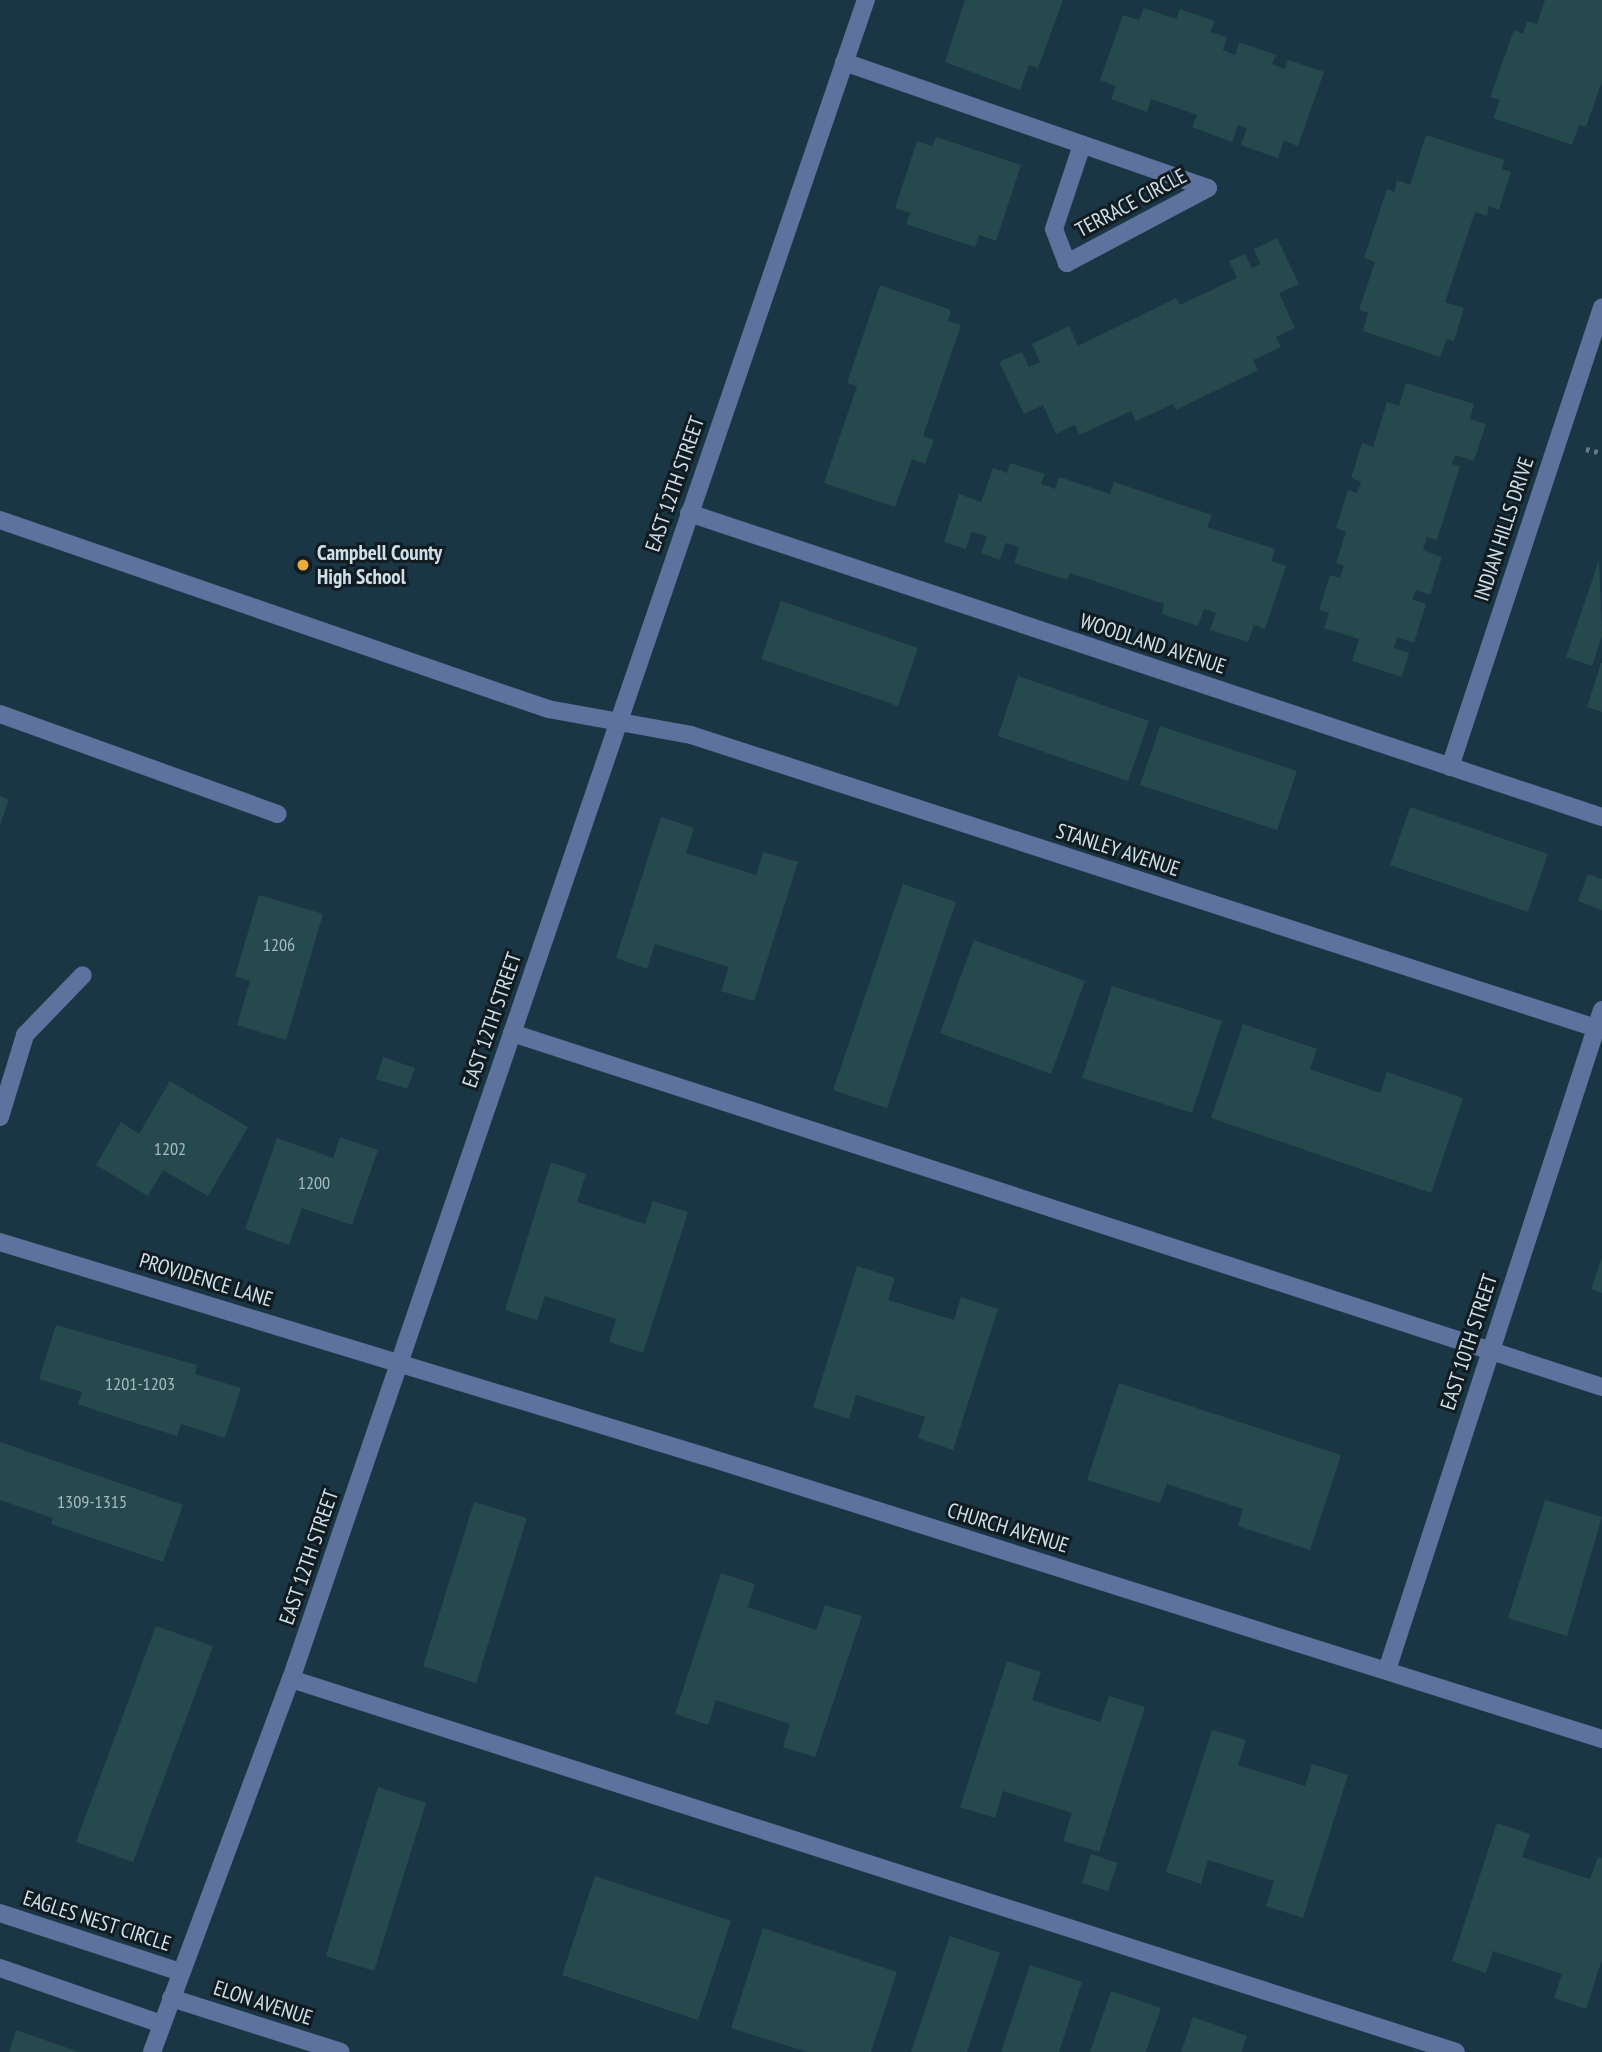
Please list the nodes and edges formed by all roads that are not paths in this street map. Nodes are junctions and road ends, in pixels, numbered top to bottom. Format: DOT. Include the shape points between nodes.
graph roads {
  1 [pos="866,0"];
  2 [pos="845,62"];
  3 [pos="1082,145"];
  4 [pos="1602,307"];
  5 [pos="689,513"];
  6 [pos="0,520"];
  7 [pos="0,714"];
  8 [pos="618,723"];
  9 [pos="1450,767"];
  10 [pos="278,814"];
  11 [pos="1602,817"];
  12 [pos="83,975"];
  13 [pos="1602,1010"];
  14 [pos="1599,1029"];
  15 [pos="512,1033"];
  16 [pos="0,1117"];
  17 [pos="0,1241"];
  18 [pos="1490,1350"];
  19 [pos="400,1362"];
  20 [pos="1602,1387"];
  21 [pos="1387,1670"];
  22 [pos="291,1679"];
  23 [pos="1602,1739"];
  24 [pos="0,1913"];
  25 [pos="0,1968"];
  26 [pos="180,1972"];
  27 [pos="171,1997"];
  28 [pos="162,2024"];
  29 [pos="152,2052"];
  30 [pos="341,2052"];
  31 [pos="1456,2052"];
  1 -- 2 [label="street, EAST 12TH STREET"];
  2 -- 3 [label="street, TERRACE CIRCLE"];
  2 -- 5 [label="street, EAST 12TH STREET"];
  3 -- 3 [label="street, TERRACE CIRCLE" via="1195,184 1208,188 1067,263 1054,229"];
  4 -- 9 [label="street, INDIAN HILLS DRIVE"];
  5 -- 8 [label="street, EAST 12TH STREET"];
  5 -- 9 [label="street, WOODLAND AVENUE"];
  6 -- 8 [label="street, STANLEY AVENUE" via="548,709"];
  7 -- 10 [label="street"];
  8 -- 14 [label="street, STANLEY AVENUE" via="691,735"];
  8 -- 15 [label="street, EAST 12TH STREET"];
  9 -- 11 [label="street, WOODLAND AVENUE"];
  12 -- 16 [label="street" via="25,1035"];
  13 -- 14 [label="street, EAST 10TH STREET"];
  14 -- 18 [label="street, EAST 10TH STREET"];
  15 -- 18 [label="street" via="806,1132"];
  15 -- 19 [label="street, EAST 12TH STREET"];
  17 -- 19 [label="street, PROVIDENCE LANE"];
  18 -- 20 [label="street"];
  18 -- 21 [label="street, EAST 10TH STREET"];
  19 -- 21 [label="street, CHURCH AVENUE"];
  19 -- 22 [label="street, EAST 12TH STREET"];
  21 -- 23 [label="street, CHURCH AVENUE"];
  22 -- 26 [label="street, EAST 12TH STREET"];
  22 -- 31 [label="street"];
  24 -- 26 [label="street, EAGLES NEST CIRCLE"];
  25 -- 28 [label="street"];
  26 -- 27 [label="street, EAST 12TH STREET"];
  27 -- 28 [label="street, EAST 12TH STREET"];
  27 -- 30 [label="street, ELON AVENUE"];
  28 -- 29 [label="street, EAST 12TH STREET"];
}
